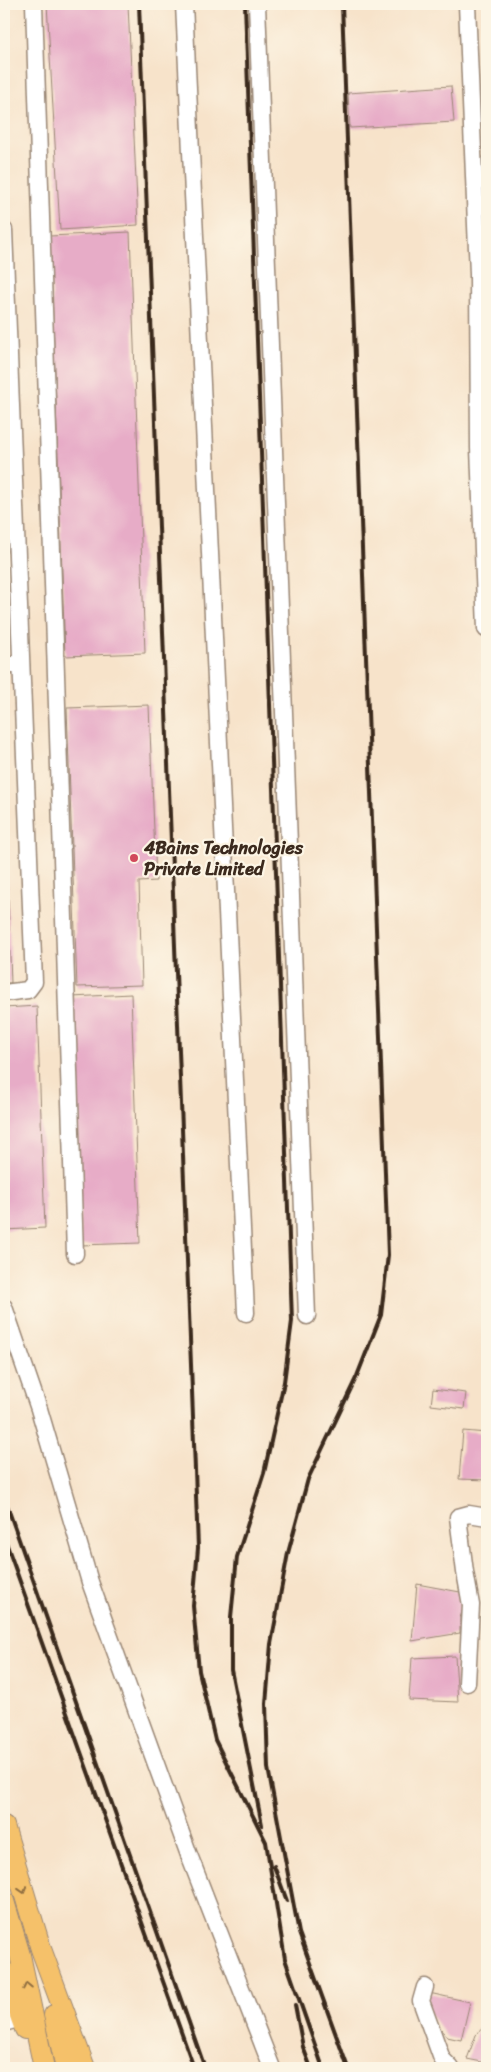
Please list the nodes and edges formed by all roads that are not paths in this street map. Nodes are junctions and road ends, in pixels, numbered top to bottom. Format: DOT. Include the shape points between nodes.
graph roads {
  1 [pos="34,4"];
  2 [pos="184,4"];
  3 [pos="257,4"];
  4 [pos="467,4"];
  5 [pos="480,162"];
  6 [pos="4,230"];
  7 [pos="483,275"];
  8 [pos="7,370"];
  9 [pos="486,629"];
  10 [pos="21,664"];
  11 [pos="4,665"];
  12 [pos="4,993"];
  13 [pos="75,1254"];
  14 [pos="4,1307"];
  15 [pos="246,1313"];
  16 [pos="307,1316"];
  17 [pos="487,1517"];
  18 [pos="467,1683"];
  19 [pos="4,1826"];
  20 [pos="4,1901"];
  21 [pos="41,1949"];
  22 [pos="4,1971"];
  23 [pos="425,1986"];
  24 [pos="12,2021"];
  25 [pos="39,2068"];
  26 [pos="44,2068"];
  27 [pos="66,2068"];
  28 [pos="85,2068"];
  29 [pos="272,2068"];
  30 [pos="451,2068"];
  1 -- 13 [label="street"];
  2 -- 15 [label="street"];
  3 -- 16 [label="street"];
  4 -- 5 [label="street"];
  5 -- 7 [label="street"];
  6 -- 8 [label="street"];
  7 -- 9 [label="street" via="479,448"];
  8 -- 10 [label="street"];
  10 -- 11 [label="street"];
  10 -- 12 [label="street" via="34,982 28,990"];
  14 -- 29 [label="street" via="87,1574 188,1854"];
  17 -- 18 [label="street" via="469,1514 458,1517 471,1605"];
  19 -- 21 [label="main road, one-way"];
  26 -- 20 [label="main road, one-way" via="20,1955"];
  21 -- 27 [label="main road"];
  21 -- 28 [label="main road"];
  22 -- 24 [label="main road"];
  23 -- 30 [label="street" via="421,2000 442,2059"];
  24 -- 25 [label="main road"];
}
